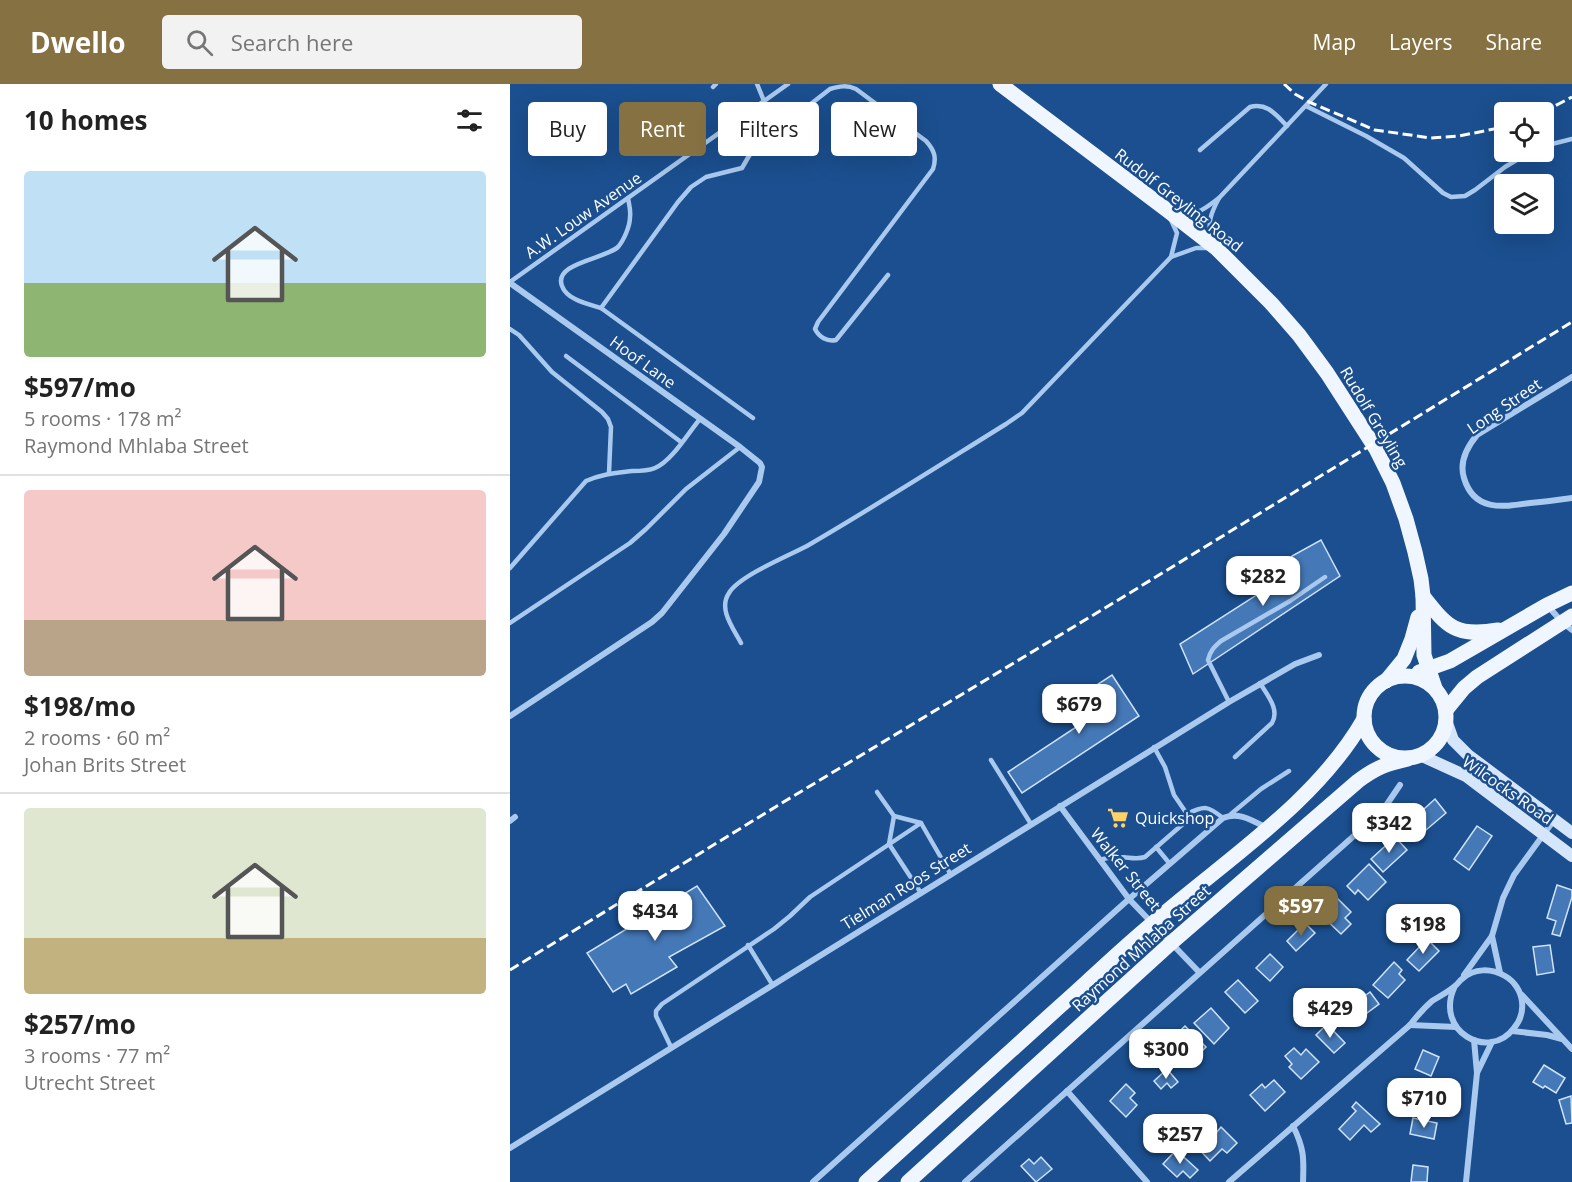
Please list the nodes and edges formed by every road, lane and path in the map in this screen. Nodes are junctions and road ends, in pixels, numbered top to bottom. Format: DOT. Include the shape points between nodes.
graph roads {
  1 [pos="757,84"];
  2 [pos="788,84"];
  3 [pos="1000,84"];
  4 [pos="1326,84"];
  5 [pos="764,101"];
  6 [pos="1306,106"];
  7 [pos="1287,126"];
  8 [pos="1572,139"];
  9 [pos="1554,144"];
  10 [pos="1200,150"];
  11 [pos="1512,162"];
  12 [pos="628,198"];
  13 [pos="1219,198"];
  14 [pos="1167,210"];
  15 [pos="1216,248"];
  16 [pos="1171,257"];
  17 [pos="888,274"];
  18 [pos="1249,280"];
  19 [pos="510,282"];
  20 [pos="601,308"];
  21 [pos="510,329"];
  22 [pos="566,356"];
  23 [pos="1572,377"];
  24 [pos="699,418"];
  25 [pos="753,418"];
  26 [pos="681,442"];
  27 [pos="740,447"];
  28 [pos="609,473"];
  29 [pos="1572,498"];
  30 [pos="510,568"];
  31 [pos="1325,577"];
  32 [pos="1572,593"];
  33 [pos="1423,596"];
  34 [pos="1547,605"];
  35 [pos="1569,622"];
  36 [pos="510,623"];
  37 [pos="1509,628"];
  38 [pos="741,643"];
  39 [pos="1319,655"];
  40 [pos="1429,669"];
  41 [pos="1408,676"];
  42 [pos="1386,681"];
  43 [pos="1260,682"];
  44 [pos="1435,688"];
  45 [pos="1229,702"];
  46 [pos="510,716"];
  47 [pos="1447,716"];
  48 [pos="1364,719"];
  49 [pos="1154,747"];
  50 [pos="1235,757"];
  51 [pos="1415,757"];
  52 [pos="991,760"];
  53 [pos="1289,771"];
  54 [pos="1400,785"];
  55 [pos="877,792"];
  56 [pos="1060,806"];
  57 [pos="1187,814"];
  58 [pos="1231,814"];
  59 [pos="894,816"];
  60 [pos="1223,818"];
  61 [pos="1554,820"];
  62 [pos="921,823"];
  63 [pos="1031,824"];
  64 [pos="1268,828"];
  65 [pos="1572,833"];
  66 [pos="1543,834"];
  67 [pos="890,844"];
  68 [pos="1156,847"];
  69 [pos="1572,856"];
  70 [pos="1100,860"];
  71 [pos="1170,864"];
  72 [pos="951,874"];
  73 [pos="921,893"];
  74 [pos="1129,899"];
  75 [pos="1153,923"];
  76 [pos="1492,936"];
  77 [pos="1171,943"];
  78 [pos="748,945"];
  79 [pos="1199,972"];
  80 [pos="1500,973"];
  81 [pos="1462,978"];
  82 [pos="772,984"];
  83 [pos="1455,986"];
  84 [pos="1519,992"];
  85 [pos="1410,1024"];
  86 [pos="1456,1027"];
  87 [pos="1512,1031"];
  88 [pos="1474,1040"];
  89 [pos="1563,1040"];
  90 [pos="1492,1042"];
  91 [pos="671,1047"];
  92 [pos="1572,1049"];
  93 [pos="1477,1073"];
  94 [pos="1066,1091"];
  95 [pos="1293,1126"];
  96 [pos="510,1148"];
  97 [pos="813,1182"];
  98 [pos="867,1182"];
  99 [pos="908,1182"];
  100 [pos="964,1182"];
  101 [pos="1147,1182"];
  102 [pos="1229,1182"];
  103 [pos="1303,1182"];
  104 [pos="1466,1182"];
  1 -- 5 [label="lane"];
  2 -- 5 [label="lane, A.W. Louw Avenue"];
  3 -- 14 [label="main road, Rudolf Greyling Road"];
  4 -- 6 [label="lane"];
  5 -- 12 [label="lane, A.W. Louw Avenue"];
  6 -- 7 [label="lane"];
  6 -- 11 [label="lane" via="1404,158 1451,197 1475,190"];
  7 -- 10 [label="lane" via="1268,108 1256,105"];
  7 -- 13 [label="lane"];
  8 -- 9 [label="lane"];
  12 -- 19 [label="lane, A.W. Louw Avenue"];
  12 -- 20 [label="lane" via="630,217 619,246 569,267 560,280 571,296"];
  13 -- 14 [label="lane" via="1191,215"];
  13 -- 15 [label="lane" via="1211,214 1209,232"];
  14 -- 15 [label="main road, Rudolf Greyling Road"];
  14 -- 16 [label="lane" via="1177,233"];
  15 -- 16 [label="lane" via="1196,248"];
  15 -- 18 [label="main road, Rudolf Greyling Road"];
  16 -- 38 [label="lane" via="1022,413 730,591 724,606"];
  17 -- 20 [label="lane" via="836,340 826,340 818,333 818,322 936,162 933,148 926,141 856,89 840,86 830,89 753,149 742,168 706,177 691,188"];
  18 -- 33 [label="main road, Rudolf Greyling" via="1299,335 1376,449 1406,519"];
  19 -- 24 [label="street, Hoof Lane"];
  20 -- 25 [label="lane"];
  21 -- 28 [label="lane" via="552,372 608,419"];
  22 -- 26 [label="lane"];
  23 -- 29 [label="street, Long Street" via="1477,435 1462,466 1473,496 1492,506"];
  24 -- 26 [label="lane"];
  24 -- 27 [label="street, Hoof Lane"];
  26 -- 28 [label="lane" via="657,467"];
  27 -- 36 [label="lane" via="686,489 630,543"];
  27 -- 46 [label="street, Hoof Lane" via="760,463 761,477 724,534 657,618"];
  28 -- 30 [label="lane" via="586,481"];
  31 -- 45 [label="lane" via="1213,647 1208,660 1210,668"];
  32 -- 34 [label="main road"];
  33 -- 37 [label="main road" via="1438,616 1460,631"];
  33 -- 40 [label="main road, Rudolf Greyling" via="1424,655"];
  33 -- 42 [label="main road, Rudolf Greyling" via="1404,659"];
  34 -- 35 [label="street"];
  34 -- 37 [label="main road"];
  35 -- 47 [label="main road, Raymond Mhlaba Street" via="1477,677 1464,688"];
  37 -- 40 [label="main road"];
  39 -- 43 [label="street, Tielman Roos Street"];
  40 -- 41 [label="main road"];
  40 -- 44 [label="main road, Rudolf Greyling"];
  41 -- 42 [label="main road"];
  41 -- 44 [label="main road"];
  42 -- 48 [label="main road, Raymond Mhlaba Street" via="1369,697"];
  43 -- 45 [label="street, Tielman Roos Street"];
  43 -- 50 [label="lane" via="1273,705 1275,718"];
  44 -- 47 [label="main road"];
  45 -- 49 [label="street, Tielman Roos Street"];
  47 -- 51 [label="main road, Raymond Mhlaba Street" via="1443,736 1434,748"];
  47 -- 61 [label="street, Wilcocks Road" via="1453,740 1468,755"];
  48 -- 51 [label="main road" via="1366,732 1383,753 1395,758"];
  48 -- 64 [label="main road, Raymond Mhlaba Street" via="1338,758"];
  49 -- 56 [label="street, Tielman Roos Street"];
  49 -- 57 [label="lane" via="1174,795"];
  51 -- 66 [label="street, Wilcocks Road" via="1466,776"];
  51 -- 77 [label="main road, Raymond Mhlaba Street" via="1370,772"];
  52 -- 63 [label="lane"];
  53 -- 58 [label="lane"];
  54 -- 79 [label="street" via="1383,810"];
  55 -- 59 [label="lane"];
  56 -- 63 [label="street, Tielman Roos Street"];
  56 -- 70 [label="street, Walker Street"];
  57 -- 60 [label="lane" via="1206,807"];
  57 -- 68 [label="lane" via="1183,824"];
  58 -- 60 [label="street"];
  58 -- 64 [label="street"];
  59 -- 62 [label="lane"];
  59 -- 67 [label="lane"];
  60 -- 71 [label="street"];
  61 -- 65 [label="street, Wilcocks Road"];
  61 -- 66 [label="street"];
  62 -- 67 [label="lane"];
  62 -- 72 [label="lane"];
  63 -- 72 [label="street, Tielman Roos Street"];
  64 -- 75 [label="main road, Raymond Mhlaba Street"];
  66 -- 69 [label="street, Wilcocks Road"];
  66 -- 76 [label="street" via="1514,875"];
  67 -- 73 [label="lane"];
  67 -- 78 [label="lane" via="810,897"];
  68 -- 70 [label="lane" via="1138,859 1118,856"];
  68 -- 71 [label="lane"];
  70 -- 74 [label="street, Walker Street"];
  71 -- 74 [label="street"];
  72 -- 73 [label="street, Tielman Roos Street"];
  73 -- 82 [label="street, Tielman Roos Street"];
  74 -- 75 [label="street, Walker Street"];
  74 -- 97 [label="street"];
  75 -- 77 [label="street, Walker Street"];
  75 -- 98 [label="main road, Raymond Mhlaba Street"];
  76 -- 80 [label="street"];
  76 -- 81 [label="street"];
  77 -- 79 [label="street, Walker Street"];
  77 -- 99 [label="main road, Raymond Mhlaba Street"];
  78 -- 82 [label="lane"];
  78 -- 91 [label="lane" via="656,1011"];
  79 -- 94 [label="street"];
  80 -- 81 [label="street" via="1480,970"];
  80 -- 84 [label="street"];
  81 -- 83 [label="street"];
  82 -- 91 [label="street, Tielman Roos Street"];
  83 -- 85 [label="street" via="1424,1008"];
  83 -- 86 [label="street" via="1449,1002"];
  84 -- 87 [label="street" via="1522,1012"];
  84 -- 89 [label="street"];
  85 -- 86 [label="street"];
  85 -- 95 [label="street"];
  86 -- 88 [label="street"];
  87 -- 89 [label="street"];
  87 -- 90 [label="street"];
  88 -- 90 [label="street"];
  88 -- 93 [label="street"];
  89 -- 92 [label="street"];
  90 -- 93 [label="street"];
  91 -- 96 [label="street, Tielman Roos Street"];
  93 -- 104 [label="street"];
  94 -- 100 [label="street"];
  94 -- 101 [label="street"];
  95 -- 102 [label="street"];
  95 -- 103 [label="street" via="1301,1144"];
}
